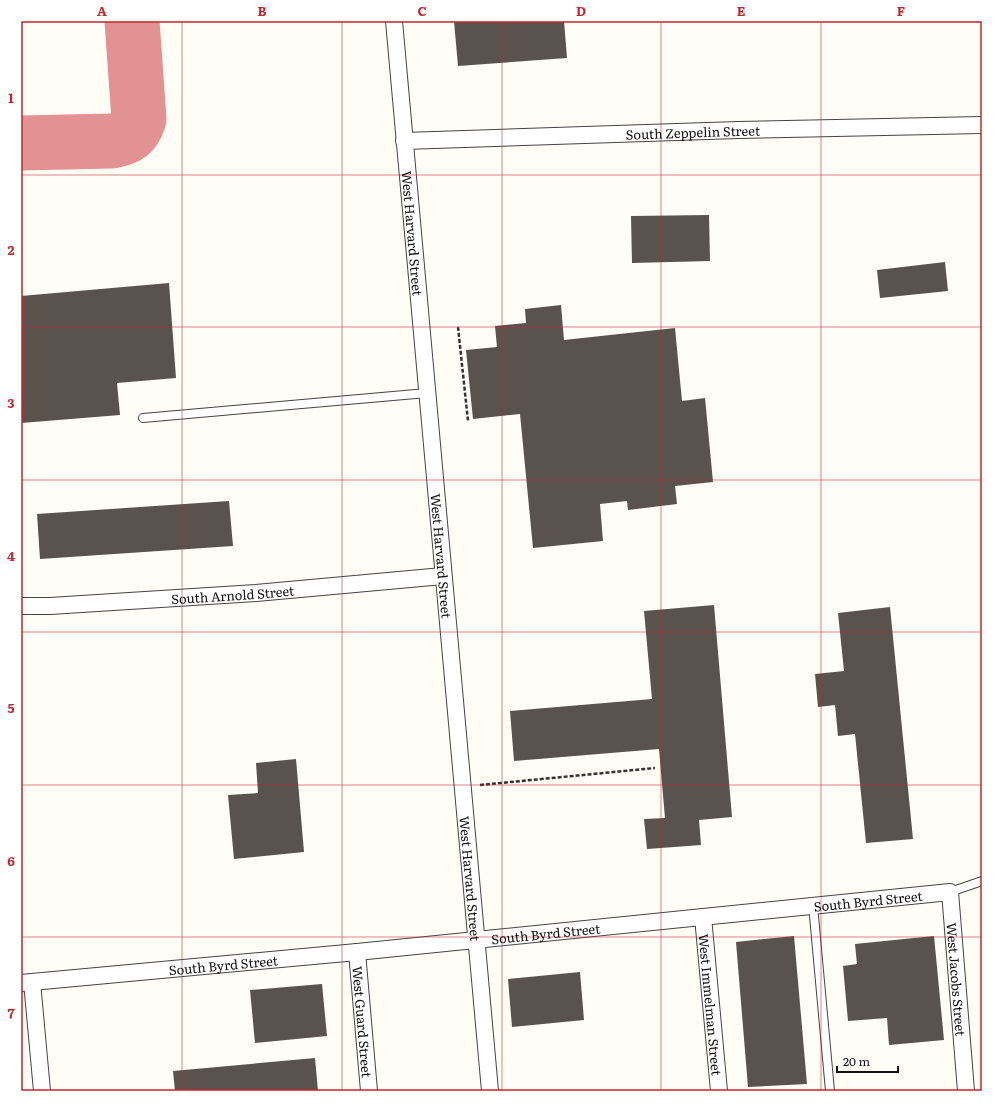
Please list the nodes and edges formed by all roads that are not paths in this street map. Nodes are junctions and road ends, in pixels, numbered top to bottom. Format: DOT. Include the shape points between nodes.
graph roads {
  1 [pos="394,21"];
  2 [pos="982,125"];
  3 [pos="404,141"];
  4 [pos="427,393"];
  5 [pos="143,418"];
  6 [pos="443,576"];
  7 [pos="21,606"];
  8 [pos="982,881"];
  9 [pos="950,892"];
  10 [pos="813,905"];
  11 [pos="703,917"];
  12 [pos="476,939"];
  13 [pos="357,952"];
  14 [pos="26,982"];
  15 [pos="42,1091"];
  16 [pos="369,1091"];
  17 [pos="490,1091"];
  18 [pos="719,1091"];
  19 [pos="830,1091"];
  20 [pos="966,1091"];
  1 -- 3 [label="street, West Harvard Street"];
  2 -- 3 [label="street, South Zeppelin Street"];
  3 -- 4 [label="street, West Harvard Street"];
  4 -- 5 [label="lane"];
  4 -- 6 [label="street, West Harvard Street"];
  6 -- 7 [label="street, South Arnold Street" via="256,593"];
  6 -- 12 [label="street, West Harvard Street"];
  8 -- 9 [label="lane"];
  9 -- 10 [label="street, South Byrd Street"];
  9 -- 20 [label="street, West Jacobs Street"];
  10 -- 11 [label="street, South Byrd Street"];
  10 -- 19 [label="lane"];
  11 -- 12 [label="street, South Byrd Street"];
  11 -- 18 [label="street, West Immelman Street"];
  12 -- 13 [label="street, South Byrd Street"];
  12 -- 17 [label="street, West Harvard Street"];
  13 -- 14 [label="street, South Byrd Street"];
  13 -- 16 [label="street, West Guard Street"];
  14 -- 15 [label="street"];
}
